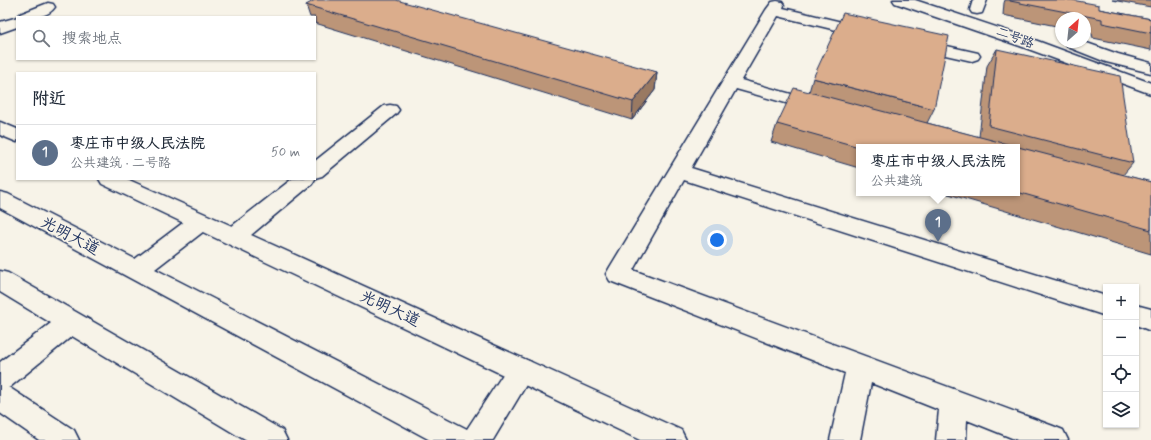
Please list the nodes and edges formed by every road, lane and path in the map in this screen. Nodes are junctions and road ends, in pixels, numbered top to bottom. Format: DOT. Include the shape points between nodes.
graph roads {
  1 [pos="900,0"];
  2 [pos="945,0"];
  3 [pos="979,5"];
  4 [pos="48,7"];
  5 [pos="993,15"];
  6 [pos="27,16"];
  7 [pos="16,21"];
  8 [pos="0,28"];
  9 [pos="880,35"];
  10 [pos="903,41"];
  11 [pos="1085,48"];
  12 [pos="972,56"];
  13 [pos="1151,68"];
  14 [pos="730,82"];
  15 [pos="1151,89"];
  16 [pos="390,110"];
  17 [pos="837,112"];
  18 [pos="0,128"];
  19 [pos="16,136"];
  20 [pos="316,170"];
  21 [pos="678,171"];
  22 [pos="111,180"];
  23 [pos="304,180"];
  24 [pos="0,199"];
  25 [pos="200,222"];
  26 [pos="234,237"];
  27 [pos="136,271"];
  28 [pos="0,280"];
  29 [pos="1103,305"];
  30 [pos="1139,316"];
  31 [pos="1151,320"];
  32 [pos="71,322"];
  33 [pos="860,367"];
  34 [pos="521,370"];
  35 [pos="0,378"];
  36 [pos="0,397"];
  37 [pos="954,402"];
  38 [pos="64,440"];
  39 [pos="272,440"];
  40 [pos="458,440"];
  41 [pos="477,440"];
  42 [pos="671,440"];
  43 [pos="845,440"];
  44 [pos="951,440"];
  45 [pos="1053,440"];
  1 -- 15 [label="street, 二号路"];
  2 -- 3 [label="street"];
  3 -- 5 [label="street"];
  4 -- 6 [label="street"];
  7 -- 8 [label="street"];
  9 -- 14 [label="street" via="775,8"];
  10 -- 12 [label="street"];
  11 -- 13 [label="street"];
  14 -- 17 [label="street"];
  14 -- 21 [label="street"];
  16 -- 20 [label="street"];
  18 -- 19 [label="street"];
  21 -- 29 [label="street"];
  21 -- 33 [label="street" via="618,274"];
  22 -- 25 [label="street, 光明大道"];
  23 -- 26 [label="street"];
  24 -- 27 [label="street, 光明大道"];
  25 -- 26 [label="street, 光明大道"];
  25 -- 27 [label="street"];
  26 -- 34 [label="street, 光明大道"];
  27 -- 40 [label="street, 光明大道"];
  28 -- 32 [label="street"];
  30 -- 31 [label="street"];
  32 -- 35 [label="street"];
  32 -- 39 [label="street"];
  33 -- 37 [label="street"];
  33 -- 43 [label="street"];
  34 -- 41 [label="street"];
  34 -- 42 [label="street, 光明大道"];
  36 -- 38 [label="street"];
  37 -- 44 [label="street"];
  37 -- 45 [label="street"];
}
